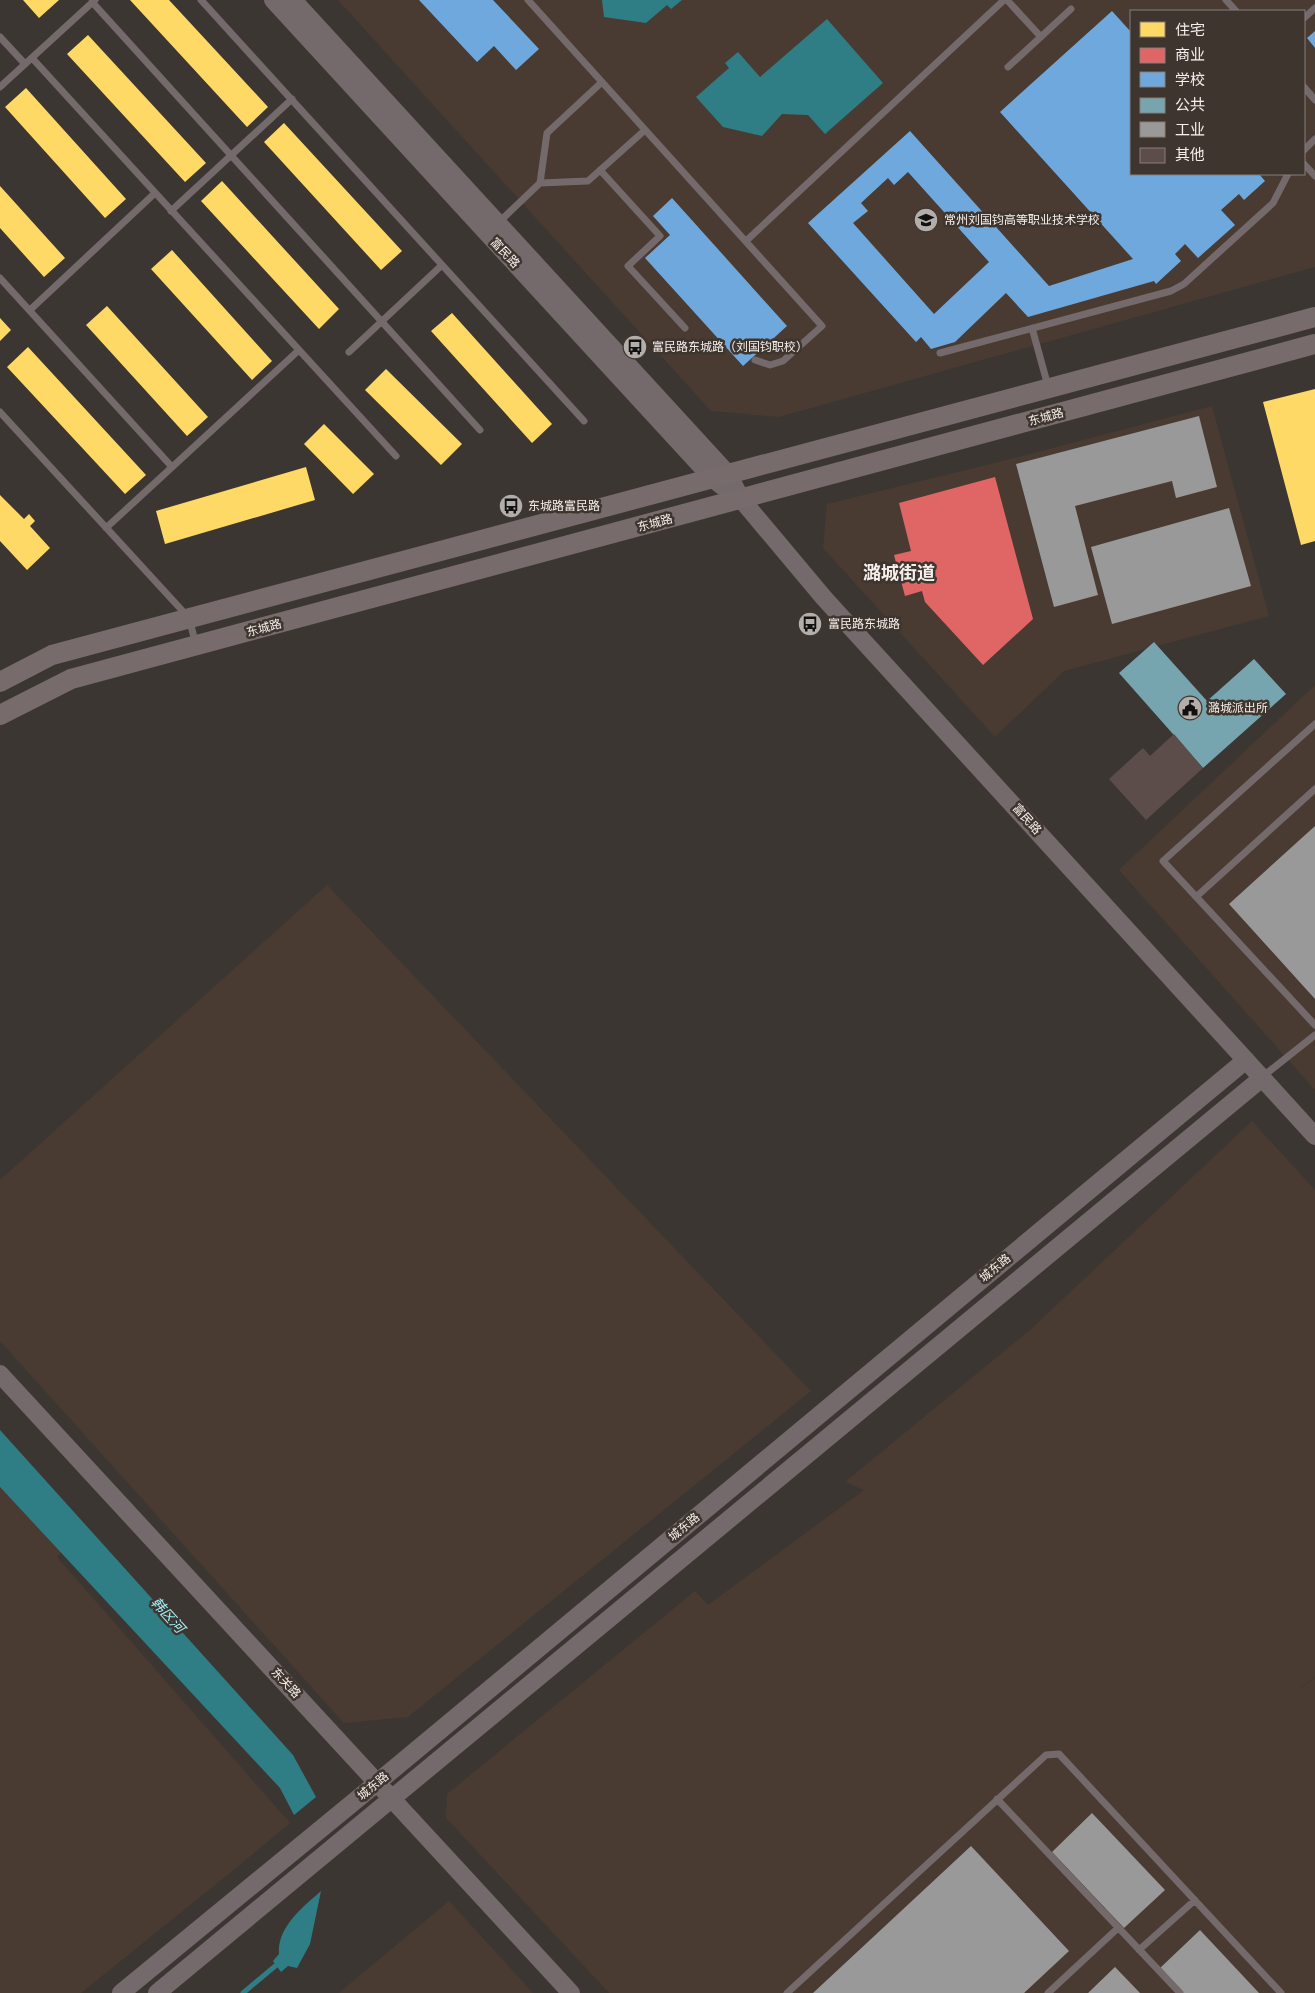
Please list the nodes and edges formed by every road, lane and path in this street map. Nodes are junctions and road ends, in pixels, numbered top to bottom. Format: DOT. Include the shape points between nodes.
graph roads {
  1 [pos="201,0"];
  2 [pos="273,0"];
  3 [pos="293,0"];
  4 [pos="528,0"];
  5 [pos="1006,0"];
  6 [pos="1226,0"];
  7 [pos="93,1"];
  8 [pos="1315,8"];
  9 [pos="1071,9"];
  10 [pos="1235,10"];
  11 [pos="1305,17"];
  12 [pos="0,37"];
  13 [pos="1041,37"];
  14 [pos="32,58"];
  15 [pos="25,64"];
  16 [pos="1008,67"];
  17 [pos="602,82"];
  18 [pos="0,87"];
  19 [pos="1305,88"];
  20 [pos="292,99"];
  21 [pos="1315,100"];
  22 [pos="645,130"];
  23 [pos="1315,139"];
  24 [pos="1305,149"];
  25 [pos="231,156"];
  26 [pos="1305,165"];
  27 [pos="600,170"];
  28 [pos="1287,175"];
  29 [pos="1315,176"];
  30 [pos="540,183"];
  31 [pos="155,193"];
  32 [pos="171,211"];
  33 [pos="492,228"];
  34 [pos="746,241"];
  35 [pos="442,265"];
  36 [pos="0,278"];
  37 [pos="30,310"];
  38 [pos="1315,317"];
  39 [pos="382,322"];
  40 [pos="685,328"];
  41 [pos="1032,328"];
  42 [pos="1315,344"];
  43 [pos="299,350"];
  44 [pos="349,352"];
  45 [pos="940,353"];
  46 [pos="755,360"];
  47 [pos="1049,388"];
  48 [pos="0,412"];
  49 [pos="584,421"];
  50 [pos="480,430"];
  51 [pos="396,456"];
  52 [pos="172,467"];
  53 [pos="720,476"];
  54 [pos="741,499"];
  55 [pos="106,528"];
  56 [pos="189,618"];
  57 [pos="197,646"];
  58 [pos="0,682"];
  59 [pos="0,715"];
  60 [pos="1315,724"];
  61 [pos="1315,789"];
  62 [pos="1196,897"];
  63 [pos="1315,1026"];
  64 [pos="1315,1035"];
  65 [pos="1246,1060"];
  66 [pos="1262,1078"];
  67 [pos="1315,1136"];
  68 [pos="0,1374"];
  69 [pos="378,1782"];
  70 [pos="392,1798"];
  71 [pos="997,1800"];
  72 [pos="1195,1900"];
  73 [pos="1118,1928"];
  74 [pos="1139,1950"];
  75 [pos="121,1993"];
  76 [pos="158,1993"];
  77 [pos="571,1993"];
  78 [pos="788,1993"];
  79 [pos="1048,1993"];
  80 [pos="1180,1993"];
  81 [pos="1281,1993"];
  1 -- 20 [label="lane"];
  2 -- 33 [label="street, 富民路"];
  3 -- 33 [label="street, 富民路"];
  4 -- 17 [label="lane"];
  5 -- 13 [label="lane"];
  5 -- 34 [label="lane"];
  6 -- 10 [label="lane"];
  7 -- 14 [label="lane"];
  7 -- 25 [label="lane"];
  8 -- 11 [label="lane"];
  9 -- 13 [label="lane"];
  12 -- 15 [label="lane"];
  13 -- 16 [label="lane"];
  14 -- 15 [label="lane"];
  14 -- 31 [label="lane"];
  15 -- 18 [label="lane"];
  17 -- 22 [label="lane"];
  17 -- 30 [label="lane" via="547,133"];
  19 -- 21 [label="lane"];
  20 -- 25 [label="lane"];
  20 -- 35 [label="lane"];
  22 -- 27 [label="lane"];
  22 -- 34 [label="lane"];
  23 -- 24 [label="lane"];
  25 -- 32 [label="lane"];
  25 -- 39 [label="lane"];
  26 -- 29 [label="lane"];
  27 -- 30 [label="lane" via="588,181"];
  27 -- 40 [label="lane" via="660,236 628,266"];
  28 -- 41 [label="lane" via="1273,203 1184,284 1172,291"];
  30 -- 33 [label="lane"];
  31 -- 32 [label="lane"];
  31 -- 37 [label="lane"];
  32 -- 43 [label="lane"];
  33 -- 53 [label="street, 富民路"];
  34 -- 46 [label="lane" via="822,326 783,361 770,365"];
  35 -- 39 [label="lane"];
  35 -- 49 [label="lane"];
  36 -- 37 [label="lane"];
  37 -- 52 [label="lane"];
  38 -- 47 [label="main road"];
  39 -- 44 [label="lane"];
  39 -- 50 [label="lane"];
  41 -- 45 [label="lane"];
  41 -- 47 [label="lane"];
  42 -- 54 [label="main road, 东城路"];
  43 -- 51 [label="lane"];
  43 -- 52 [label="lane"];
  47 -- 53 [label="main road"];
  48 -- 55 [label="lane"];
  52 -- 55 [label="lane"];
  53 -- 54 [label="street, 富民路"];
  53 -- 56 [label="main road"];
  54 -- 57 [label="main road, 东城路"];
  54 -- 65 [label="street, 富民路" via="831,605"];
  55 -- 56 [label="lane"];
  56 -- 57 [label="lane"];
  56 -- 58 [label="main road" via="52,655"];
  57 -- 59 [label="main road, 东城路" via="71,679"];
  60 -- 62 [label="lane" via="1163,861"];
  61 -- 62 [label="lane"];
  62 -- 63 [label="lane"];
  64 -- 66 [label="lane"];
  65 -- 66 [label="street, 富民路"];
  65 -- 69 [label="street, 城东路"];
  66 -- 67 [label="street, 富民路"];
  66 -- 70 [label="street, 城东路"];
  68 -- 69 [label="street, 东关路"];
  69 -- 70 [label="street, 东关路"];
  69 -- 75 [label="street, 城东路"];
  70 -- 76 [label="street, 城东路"];
  70 -- 77 [label="street, 东关路"];
  71 -- 72 [label="lane" via="1046,1754 1059,1754"];
  71 -- 73 [label="lane"];
  71 -- 78 [label="lane"];
  72 -- 74 [label="lane"];
  72 -- 81 [label="lane"];
  73 -- 74 [label="lane"];
  73 -- 79 [label="lane"];
  74 -- 80 [label="lane"];
}
